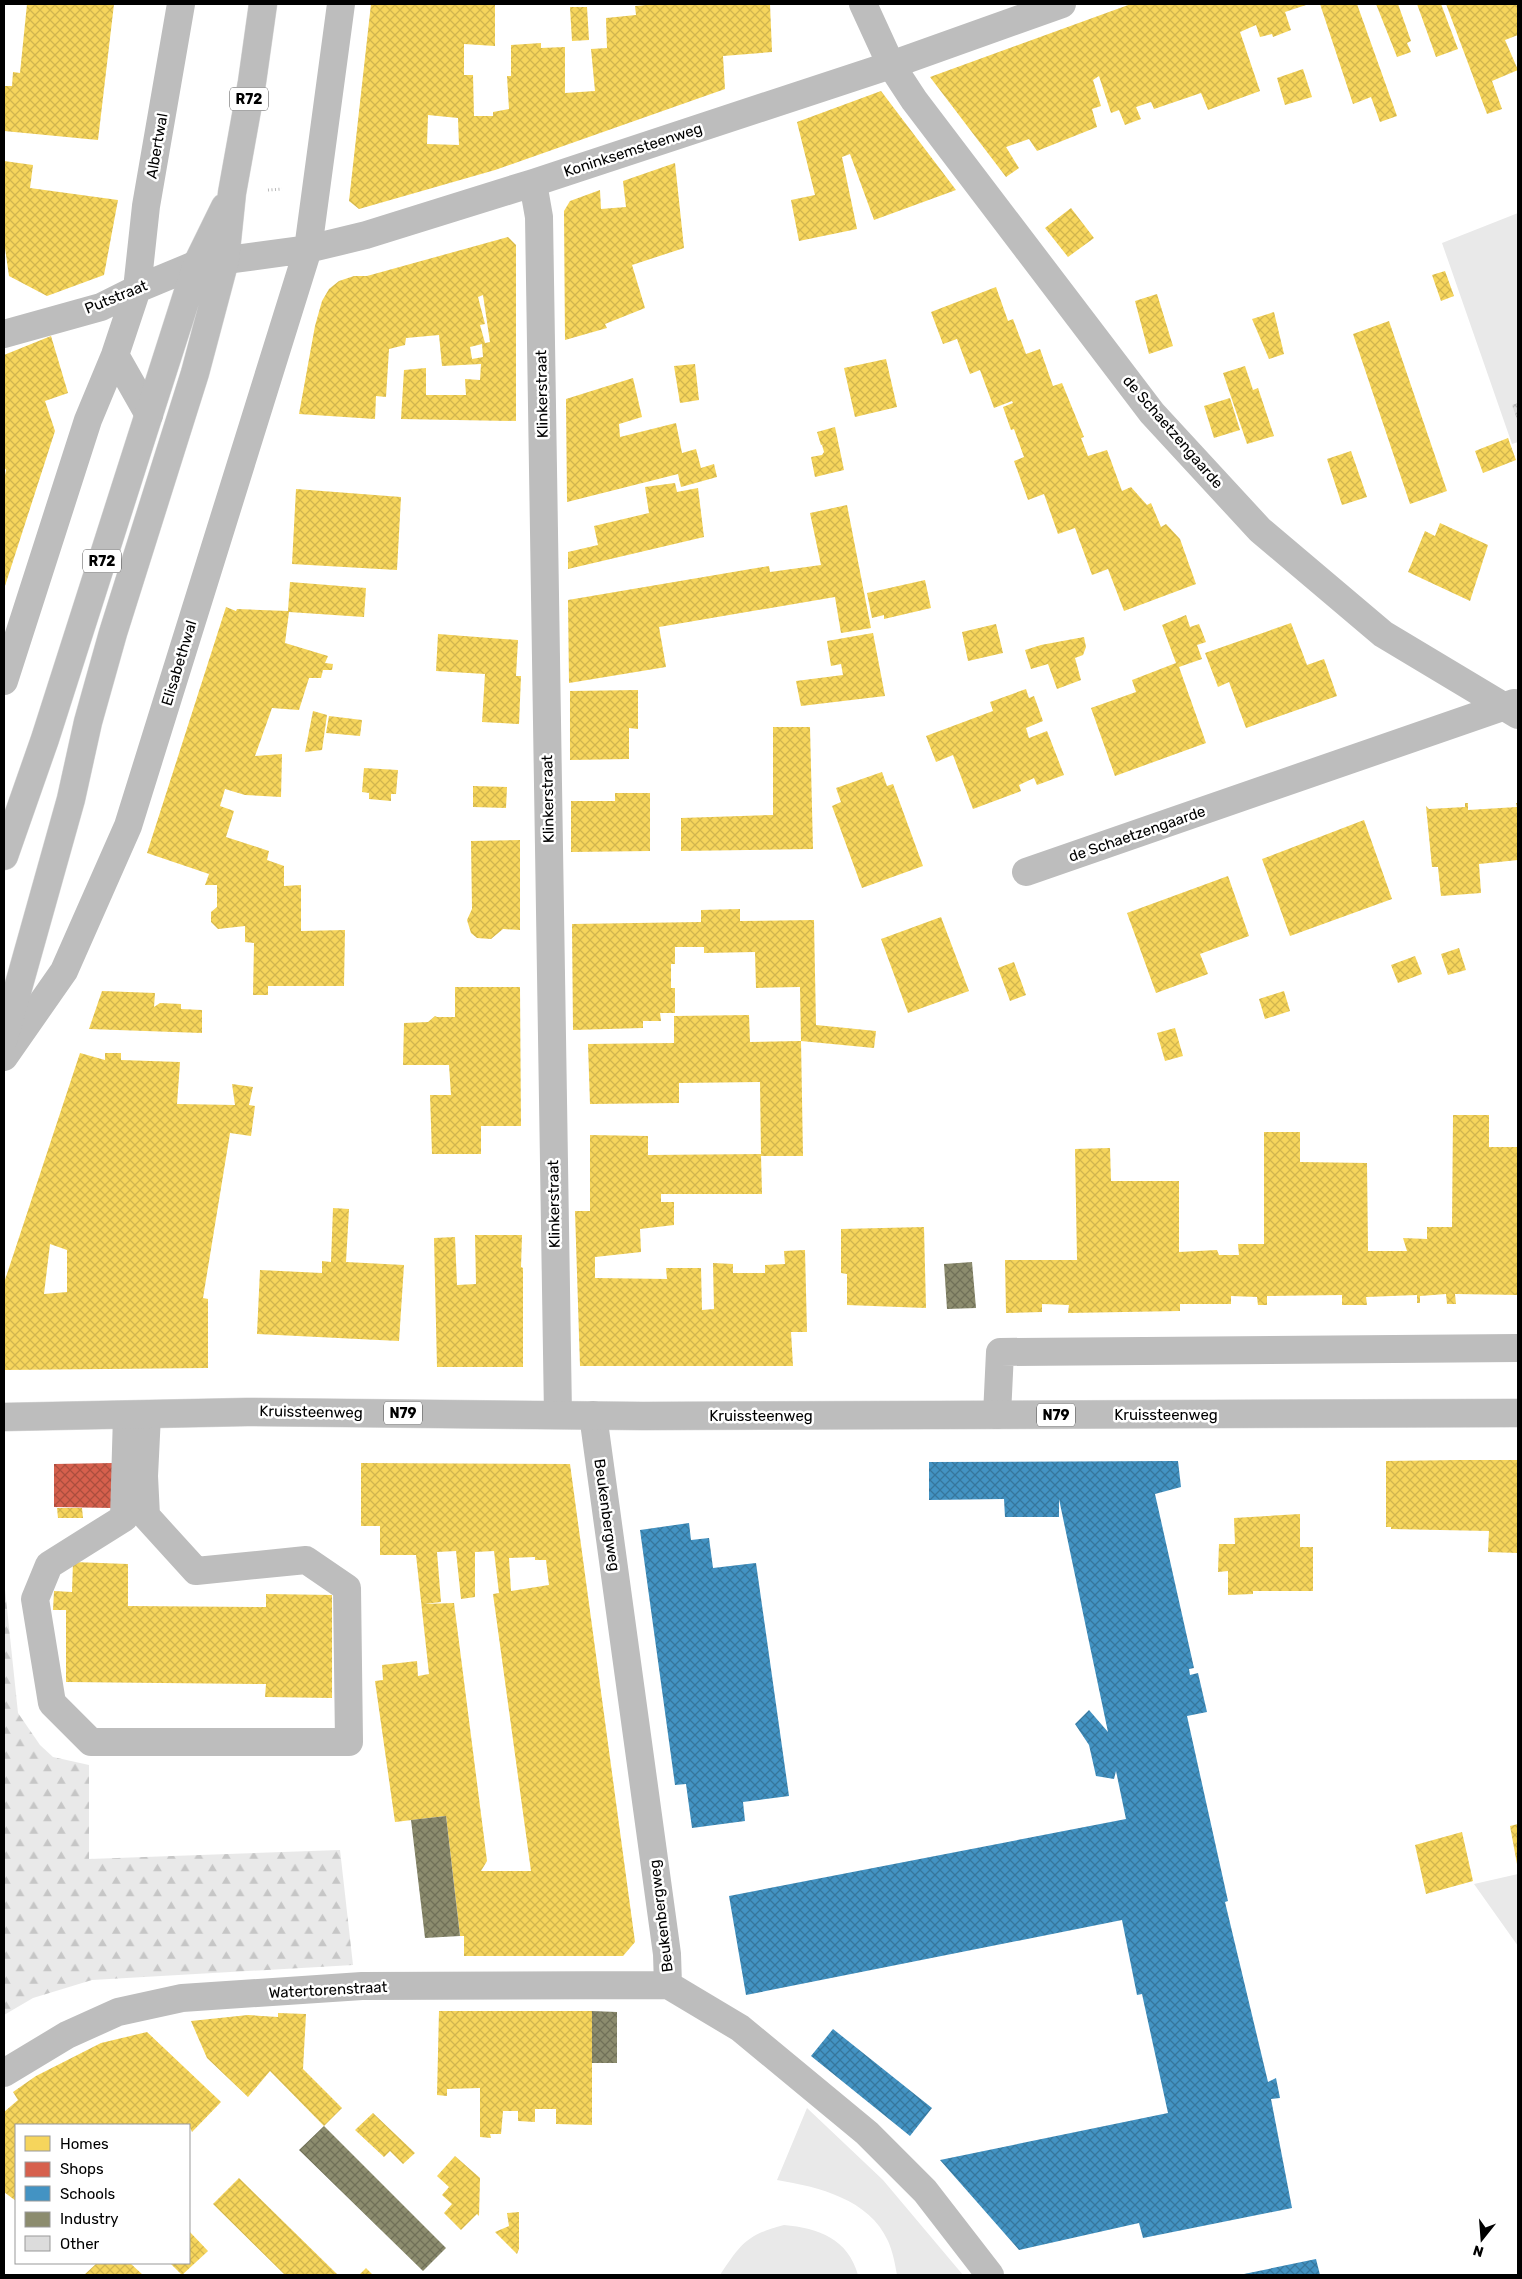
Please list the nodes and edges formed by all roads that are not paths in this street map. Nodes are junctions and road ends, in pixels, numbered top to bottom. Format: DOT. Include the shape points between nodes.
graph roads {
  1 [pos="181,4"];
  2 [pos="263,4"];
  3 [pos="341,4"];
  4 [pos="863,4"];
  5 [pos="1062,4"];
  6 [pos="891,64"];
  7 [pos="533,183"];
  8 [pos="232,193"];
  9 [pos="308,249"];
  10 [pos="226,260"];
  11 [pos="197,264"];
  12 [pos="137,289"];
  13 [pos="6,326"];
  14 [pos="115,355"];
  15 [pos="148,415"];
  16 [pos="4,681"];
  17 [pos="1513,708"];
  18 [pos="4,856"];
  19 [pos="1026,872"];
  20 [pos="4,1038"];
  21 [pos="4,1057"];
  22 [pos="1518,1348"];
  23 [pos="1518,1413"];
  24 [pos="137,1415"];
  25 [pos="558,1415"];
  26 [pos="593,1415"];
  27 [pos="997,1415"];
  28 [pos="4,1416"];
  29 [pos="668,1985"];
  30 [pos="4,2073"];
  31 [pos="990,2275"];
  1 -- 12 [label="street, Albertwal" via="146,206"];
  2 -- 8 [label="street, R72"];
  3 -- 9 [label="street"];
  4 -- 6 [label="street, de Schaetzengaarde"];
  5 -- 6 [label="street, Koninksemsteenweg"];
  6 -- 7 [label="street, Koninksemsteenweg"];
  6 -- 17 [label="street, de Schaetzengaarde" via="914,100 1152,413 1260,530 1383,634"];
  7 -- 9 [label="street, Koninksemsteenweg" via="366,235"];
  7 -- 25 [label="street, Klinkerstraat" via="539,217"];
  8 -- 10 [label="street, R72"];
  8 -- 11 [label="street, R72"];
  9 -- 10 [label="street, Koninksemsteenweg"];
  9 -- 21 [label="street, Elisabethwal" via="128,826 64,971"];
  10 -- 11 [label="street, Koninksemsteenweg"];
  10 -- 20 [label="street" via="196,373 113,633"];
  11 -- 12 [label="street, Putstraat"];
  11 -- 15 [label="street, R72"];
  12 -- 13 [label="street, Putstraat" via="101,306"];
  12 -- 14 [label="street"];
  14 -- 15 [label="street"];
  14 -- 16 [label="street" via="88,420"];
  15 -- 18 [label="street, R72" via="45,739"];
  17 -- 19 [label="street, de Schaetzengaarde"];
  22 -- 27 [label="street" via="1000,1352"];
  23 -- 27 [label="street, Kruissteenweg / N79"];
  24 -- 24 [label="street" via="124,1518 49,1565 35,1599 52,1703 91,1742 349,1742 347,1588 306,1560 196,1571 146,1516"];
  24 -- 25 [label="street, Kruissteenweg / N79" via="248,1412"];
  24 -- 28 [label="street, Kruissteenweg / N79"];
  25 -- 26 [label="street, Kruissteenweg / N79"];
  26 -- 27 [label="street, Kruissteenweg / N79"];
  26 -- 29 [label="street, Beukenbergweg"];
  29 -- 30 [label="street, Watertorenstraat" via="362,1986 182,1998 118,2012 67,2035"];
  29 -- 31 [label="street, Beukenbergweg" via="740,2028 867,2133 926,2191"];
}
